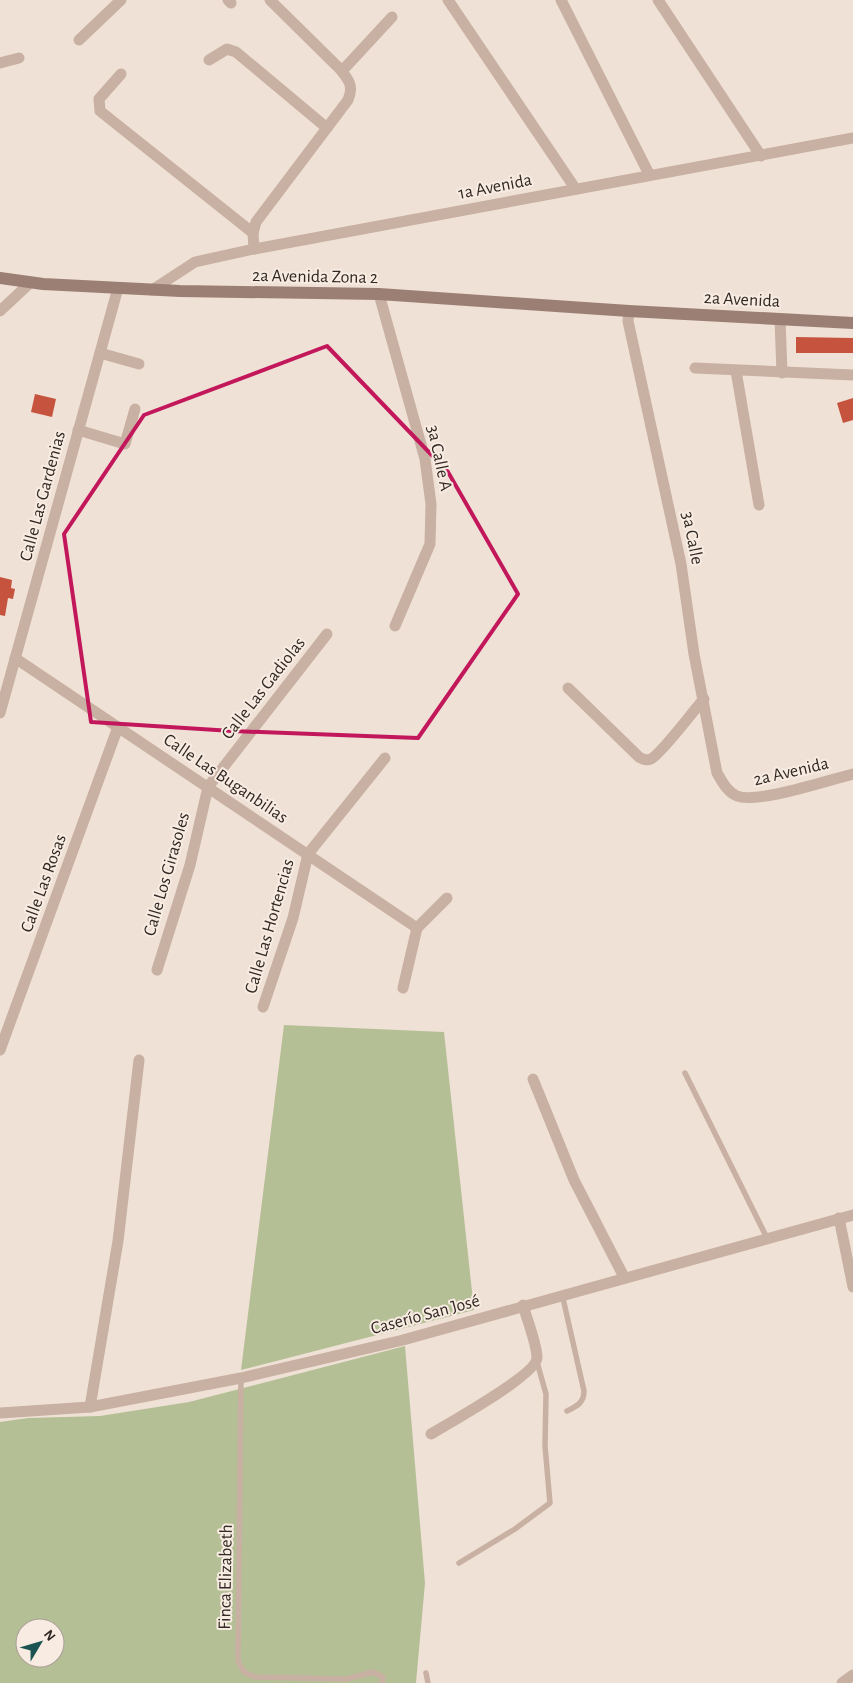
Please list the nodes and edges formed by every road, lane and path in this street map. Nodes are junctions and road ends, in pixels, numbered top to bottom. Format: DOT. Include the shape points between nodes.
graph roads {
  1 [pos="122,0"];
  2 [pos="270,0"];
  3 [pos="448,0"];
  4 [pos="561,0"];
  5 [pos="658,0"];
  6 [pos="392,17"];
  7 [pos="80,40"];
  8 [pos="19,58"];
  9 [pos="209,60"];
  10 [pos="0,63"];
  11 [pos="342,71"];
  12 [pos="121,74"];
  13 [pos="327,128"];
  14 [pos="853,138"];
  15 [pos="761,156"];
  16 [pos="649,174"];
  17 [pos="575,188"];
  18 [pos="252,233"];
  19 [pos="254,249"];
  20 [pos="0,278"];
  21 [pos="31,282"];
  22 [pos="118,288"];
  23 [pos="152,290"];
  24 [pos="379,294"];
  25 [pos="0,311"];
  26 [pos="629,311"];
  27 [pos="780,319"];
  28 [pos="853,322"];
  29 [pos="100,353"];
  30 [pos="139,364"];
  31 [pos="695,368"];
  32 [pos="736,371"];
  33 [pos="782,373"];
  34 [pos="853,376"];
  35 [pos="135,409"];
  36 [pos="78,430"];
  37 [pos="759,505"];
  38 [pos="396,626"];
  39 [pos="327,634"];
  40 [pos="15,658"];
  41 [pos="0,668"];
  42 [pos="12,672"];
  43 [pos="568,688"];
  44 [pos="704,699"];
  45 [pos="0,713"];
  46 [pos="118,727"];
  47 [pos="385,758"];
  48 [pos="718,773"];
  49 [pos="853,774"];
  50 [pos="208,787"];
  51 [pos="308,854"];
  52 [pos="447,898"];
  53 [pos="417,928"];
  54 [pos="157,970"];
  55 [pos="403,988"];
  56 [pos="263,1007"];
  57 [pos="0,1050"];
  58 [pos="139,1060"];
  59 [pos="685,1073"];
  60 [pos="533,1079"];
  61 [pos="853,1215"];
  62 [pos="839,1218"];
  63 [pos="767,1238"];
  64 [pos="624,1276"];
  65 [pos="853,1287"];
  66 [pos="562,1294"];
  67 [pos="523,1305"];
  68 [pos="537,1360"];
  69 [pos="242,1378"];
  70 [pos="90,1407"];
  71 [pos="567,1411"];
  72 [pos="0,1413"];
  73 [pos="431,1434"];
  74 [pos="459,1563"];
  75 [pos="426,1674"];
  76 [pos="853,1675"];
  77 [pos="346,1681"];
  78 [pos="382,1683"];
  79 [pos="428,1683"];
  80 [pos="842,1683"];
  1 -- 7 [label="street"];
  2 -- 11 [label="street"];
  3 -- 17 [label="street"];
  4 -- 16 [label="street"];
  5 -- 15 [label="street"];
  6 -- 11 [label="street"];
  8 -- 10 [label="street"];
  9 -- 13 [label="street" via="227,49 236,52"];
  11 -- 13 [label="street" via="352,91"];
  12 -- 18 [label="street" via="99,99 100,112"];
  13 -- 18 [label="street" via="256,222"];
  14 -- 15 [label="street, 1a Avenida"];
  15 -- 16 [label="street, 1a Avenida"];
  16 -- 17 [label="street, 1a Avenida"];
  17 -- 19 [label="street, 1a Avenida"];
  18 -- 19 [label="street"];
  19 -- 23 [label="street, 1a Avenida" via="195,262"];
  20 -- 21 [label="street, 2a Avenida Zona 2"];
  21 -- 22 [label="street, 2a Avenida Zona 2"];
  21 -- 25 [label="street"];
  22 -- 23 [label="street, 2a Avenida Zona 2"];
  22 -- 29 [label="street, Calle Las Gardenias"];
  23 -- 24 [label="street, 2a Avenida Zona 2"];
  24 -- 26 [label="street, 2a Avenida Zona 2"];
  24 -- 38 [label="street, 3a Calle A" via="425,459 432,504 430,544"];
  26 -- 27 [label="street, 2a Avenida"];
  26 -- 44 [label="street, 3a Calle" via="628,321 681,564"];
  27 -- 28 [label="street, 2a Avenida"];
  27 -- 33 [label="street"];
  29 -- 30 [label="street"];
  29 -- 36 [label="street, Calle Las Gardenias"];
  31 -- 32 [label="street"];
  32 -- 33 [label="street"];
  32 -- 37 [label="street"];
  33 -- 34 [label="street"];
  35 -- 36 [label="street" via="125,444"];
  36 -- 40 [label="street, Calle Las Gardenias"];
  39 -- 50 [label="street, Calle Las Gadiolas"];
  40 -- 42 [label="street, Calle Las Gardenias"];
  40 -- 46 [label="street, Calle Las Buganbilias"];
  41 -- 42 [label="street"];
  42 -- 45 [label="street, Calle Las Gardenias"];
  43 -- 44 [label="street" via="645,760 663,749"];
  44 -- 48 [label="street, 3a Calle"];
  46 -- 50 [label="street, Calle Las Buganbilias"];
  46 -- 57 [label="street, Calle Las Rosas"];
  47 -- 51 [label="street"];
  48 -- 49 [label="street, 2a Avenida" via="736,796 749,798"];
  50 -- 51 [label="street, Calle Las Buganbilias"];
  50 -- 54 [label="street, Calle Los Girasoles" via="190,865"];
  51 -- 53 [label="street, Calle Las Buganbilias"];
  51 -- 56 [label="street, Calle Las Hortencias" via="293,918"];
  52 -- 53 [label="street"];
  53 -- 55 [label="street"];
  58 -- 70 [label="street" via="118,1240"];
  59 -- 63 [label="lane"];
  60 -- 64 [label="street" via="574,1180"];
  61 -- 62 [label="street, Caserío San José"];
  62 -- 63 [label="street, Caserío San José"];
  62 -- 65 [label="street"];
  63 -- 64 [label="street, Caserío San José"];
  64 -- 66 [label="street, Caserío San José"];
  66 -- 67 [label="street, Caserío San José"];
  66 -- 71 [label="lane" via="584,1391 581,1403"];
  67 -- 68 [label="street"];
  67 -- 69 [label="street, Caserío San José" via="403,1340"];
  68 -- 73 [label="street" via="531,1369 495,1395"];
  68 -- 74 [label="lane" via="546,1394 545,1446 550,1503"];
  69 -- 70 [label="street, Caserío San José"];
  69 -- 77 [label="lane, Finca Elizabeth" via="238,1661 244,1672 255,1677"];
  70 -- 72 [label="street, Caserío San José"];
  75 -- 79 [label="lane"];
  76 -- 80 [label="street"];
  77 -- 78 [label="lane, Finca Elizabeth" via="373,1672 383,1677"];
}
